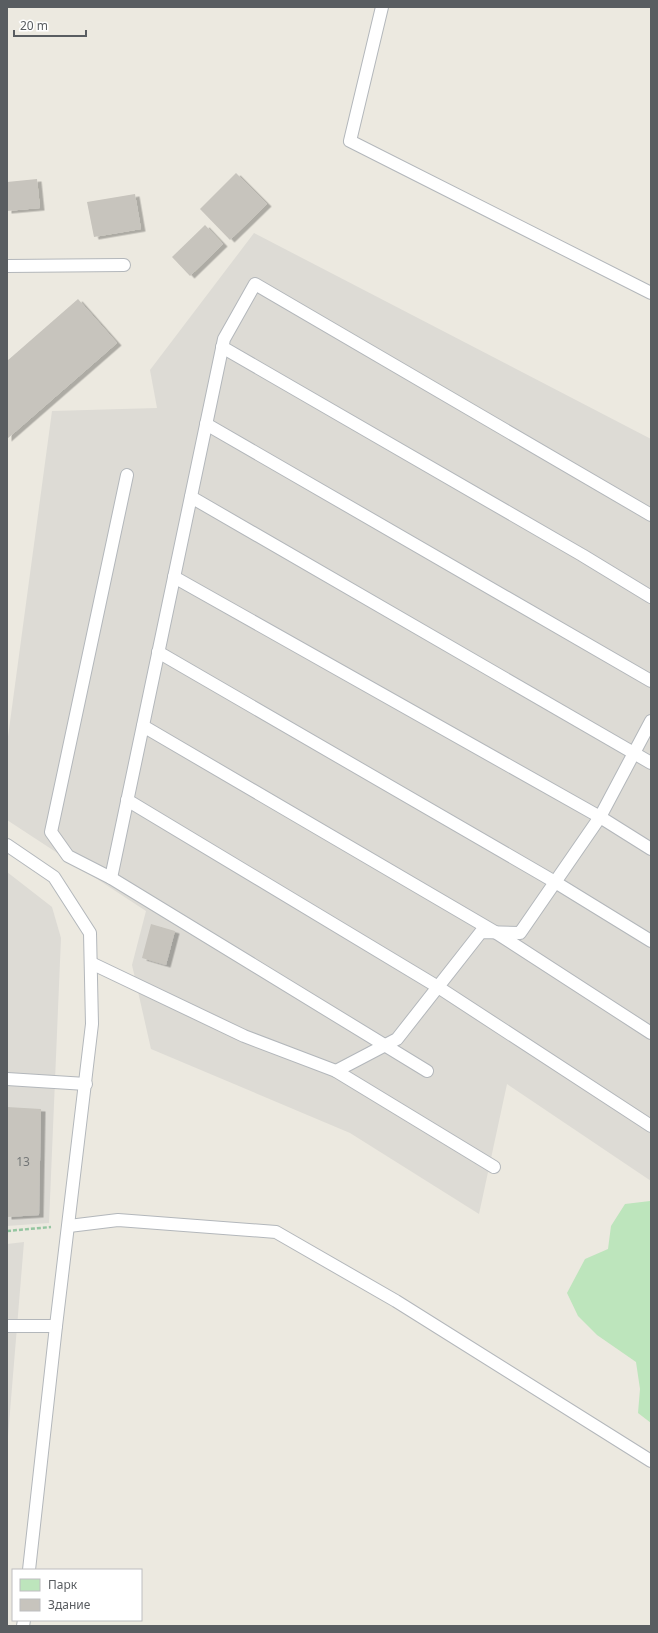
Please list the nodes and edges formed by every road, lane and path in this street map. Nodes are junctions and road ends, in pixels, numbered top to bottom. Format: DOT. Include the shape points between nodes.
graph roads {
  1 [pos="382,7"];
  2 [pos="124,265"];
  3 [pos="7,266"];
  4 [pos="651,293"];
  5 [pos="222,347"];
  6 [pos="206,424"];
  7 [pos="127,475"];
  8 [pos="191,497"];
  9 [pos="651,514"];
  10 [pos="174,577"];
  11 [pos="651,597"];
  12 [pos="158,652"];
  13 [pos="651,681"];
  14 [pos="651,721"];
  15 [pos="143,726"];
  16 [pos="634,753"];
  17 [pos="651,763"];
  18 [pos="127,800"];
  19 [pos="600,817"];
  20 [pos="7,845"];
  21 [pos="651,849"];
  22 [pos="111,878"];
  23 [pos="555,882"];
  24 [pos="495,932"];
  25 [pos="651,941"];
  26 [pos="91,963"];
  27 [pos="438,987"];
  28 [pos="651,1033"];
  29 [pos="385,1045"];
  30 [pos="336,1071"];
  31 [pos="427,1071"];
  32 [pos="7,1079"];
  33 [pos="86,1084"];
  34 [pos="651,1126"];
  35 [pos="494,1167"];
  36 [pos="69,1226"];
  37 [pos="7,1231"];
  38 [pos="7,1326"];
  39 [pos="56,1326"];
  40 [pos="651,1461"];
  41 [pos="29,1569"];
  1 -- 4 [label="lane" via="350,141"];
  2 -- 3 [label="lane"];
  5 -- 6 [label="lane"];
  5 -- 9 [label="lane" via="255,284"];
  5 -- 11 [label="lane"];
  6 -- 8 [label="lane"];
  6 -- 13 [label="lane"];
  7 -- 22 [label="lane" via="51,832 68,856"];
  8 -- 10 [label="lane"];
  8 -- 16 [label="lane"];
  10 -- 12 [label="lane"];
  10 -- 19 [label="lane"];
  12 -- 15 [label="lane"];
  12 -- 23 [label="lane"];
  14 -- 16 [label="lane"];
  15 -- 18 [label="lane"];
  15 -- 24 [label="lane"];
  16 -- 17 [label="lane"];
  16 -- 19 [label="lane"];
  18 -- 22 [label="lane"];
  18 -- 27 [label="lane"];
  19 -- 21 [label="lane"];
  19 -- 23 [label="lane"];
  20 -- 26 [label="lane" via="54,877 90,933"];
  22 -- 29 [label="lane"];
  23 -- 24 [label="lane" via="520,933"];
  23 -- 25 [label="lane"];
  24 -- 27 [label="lane" via="481,932"];
  24 -- 28 [label="lane"];
  26 -- 30 [label="lane" via="244,1036"];
  26 -- 33 [label="lane" via="92,1024"];
  27 -- 29 [label="lane" via="397,1039"];
  27 -- 34 [label="lane"];
  29 -- 30 [label="lane"];
  29 -- 31 [label="lane"];
  30 -- 35 [label="lane"];
  32 -- 33 [label="lane"];
  33 -- 36 [label="lane"];
  36 -- 37 [label="path"];
  36 -- 39 [label="lane"];
  36 -- 40 [label="lane" via="118,1220 276,1232 396,1301"];
  38 -- 39 [label="lane"];
  39 -- 41 [label="lane"];
}
